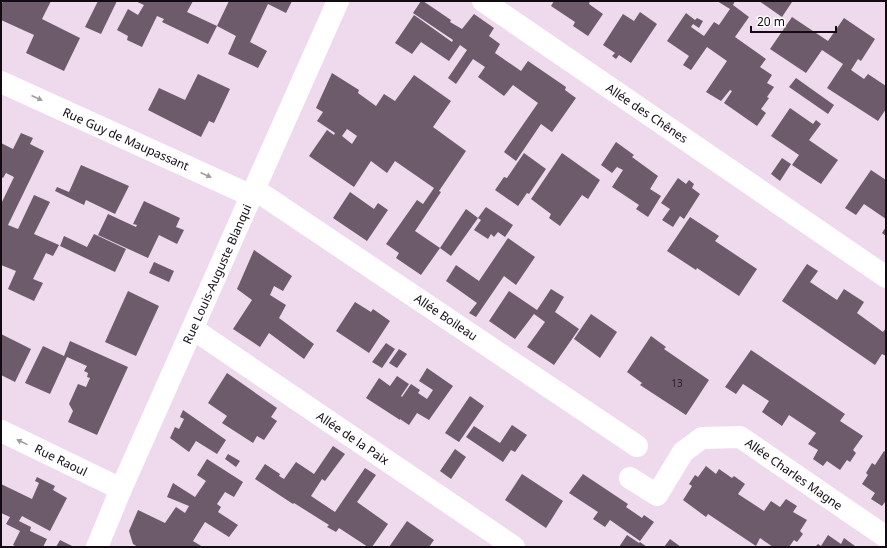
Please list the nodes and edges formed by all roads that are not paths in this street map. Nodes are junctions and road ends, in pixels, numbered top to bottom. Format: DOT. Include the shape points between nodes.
graph roads {
  1 [pos="338,1"];
  2 [pos="483,1"];
  3 [pos="1,82"];
  4 [pos="253,192"];
  5 [pos="886,277"];
  6 [pos="192,329"];
  7 [pos="1,431"];
  8 [pos="638,446"];
  9 [pos="630,478"];
  10 [pos="121,489"];
  11 [pos="886,537"];
  12 [pos="99,546"];
  13 [pos="514,547"];
  1 -- 4 [label="street, Rue Louis-Auguste Blanqui"];
  2 -- 5 [label="street, Allée des Chênes"];
  3 -- 4 [label="street, Rue Guy de Maupassant, one-way"];
  4 -- 6 [label="street, Rue Louis-Auguste Blanqui"];
  4 -- 8 [label="street, Allée Boileau"];
  6 -- 10 [label="street, Rue Louis-Auguste Blanqui"];
  6 -- 13 [label="street, Allée de la Paix"];
  10 -- 7 [label="street, Rue Raoul, one-way"];
  9 -- 11 [label="street, Allée Charles Magne" via="657,495 683,452 702,438 740,437"];
  10 -- 12 [label="street, Rue Louis-Auguste Blanqui"];
}
